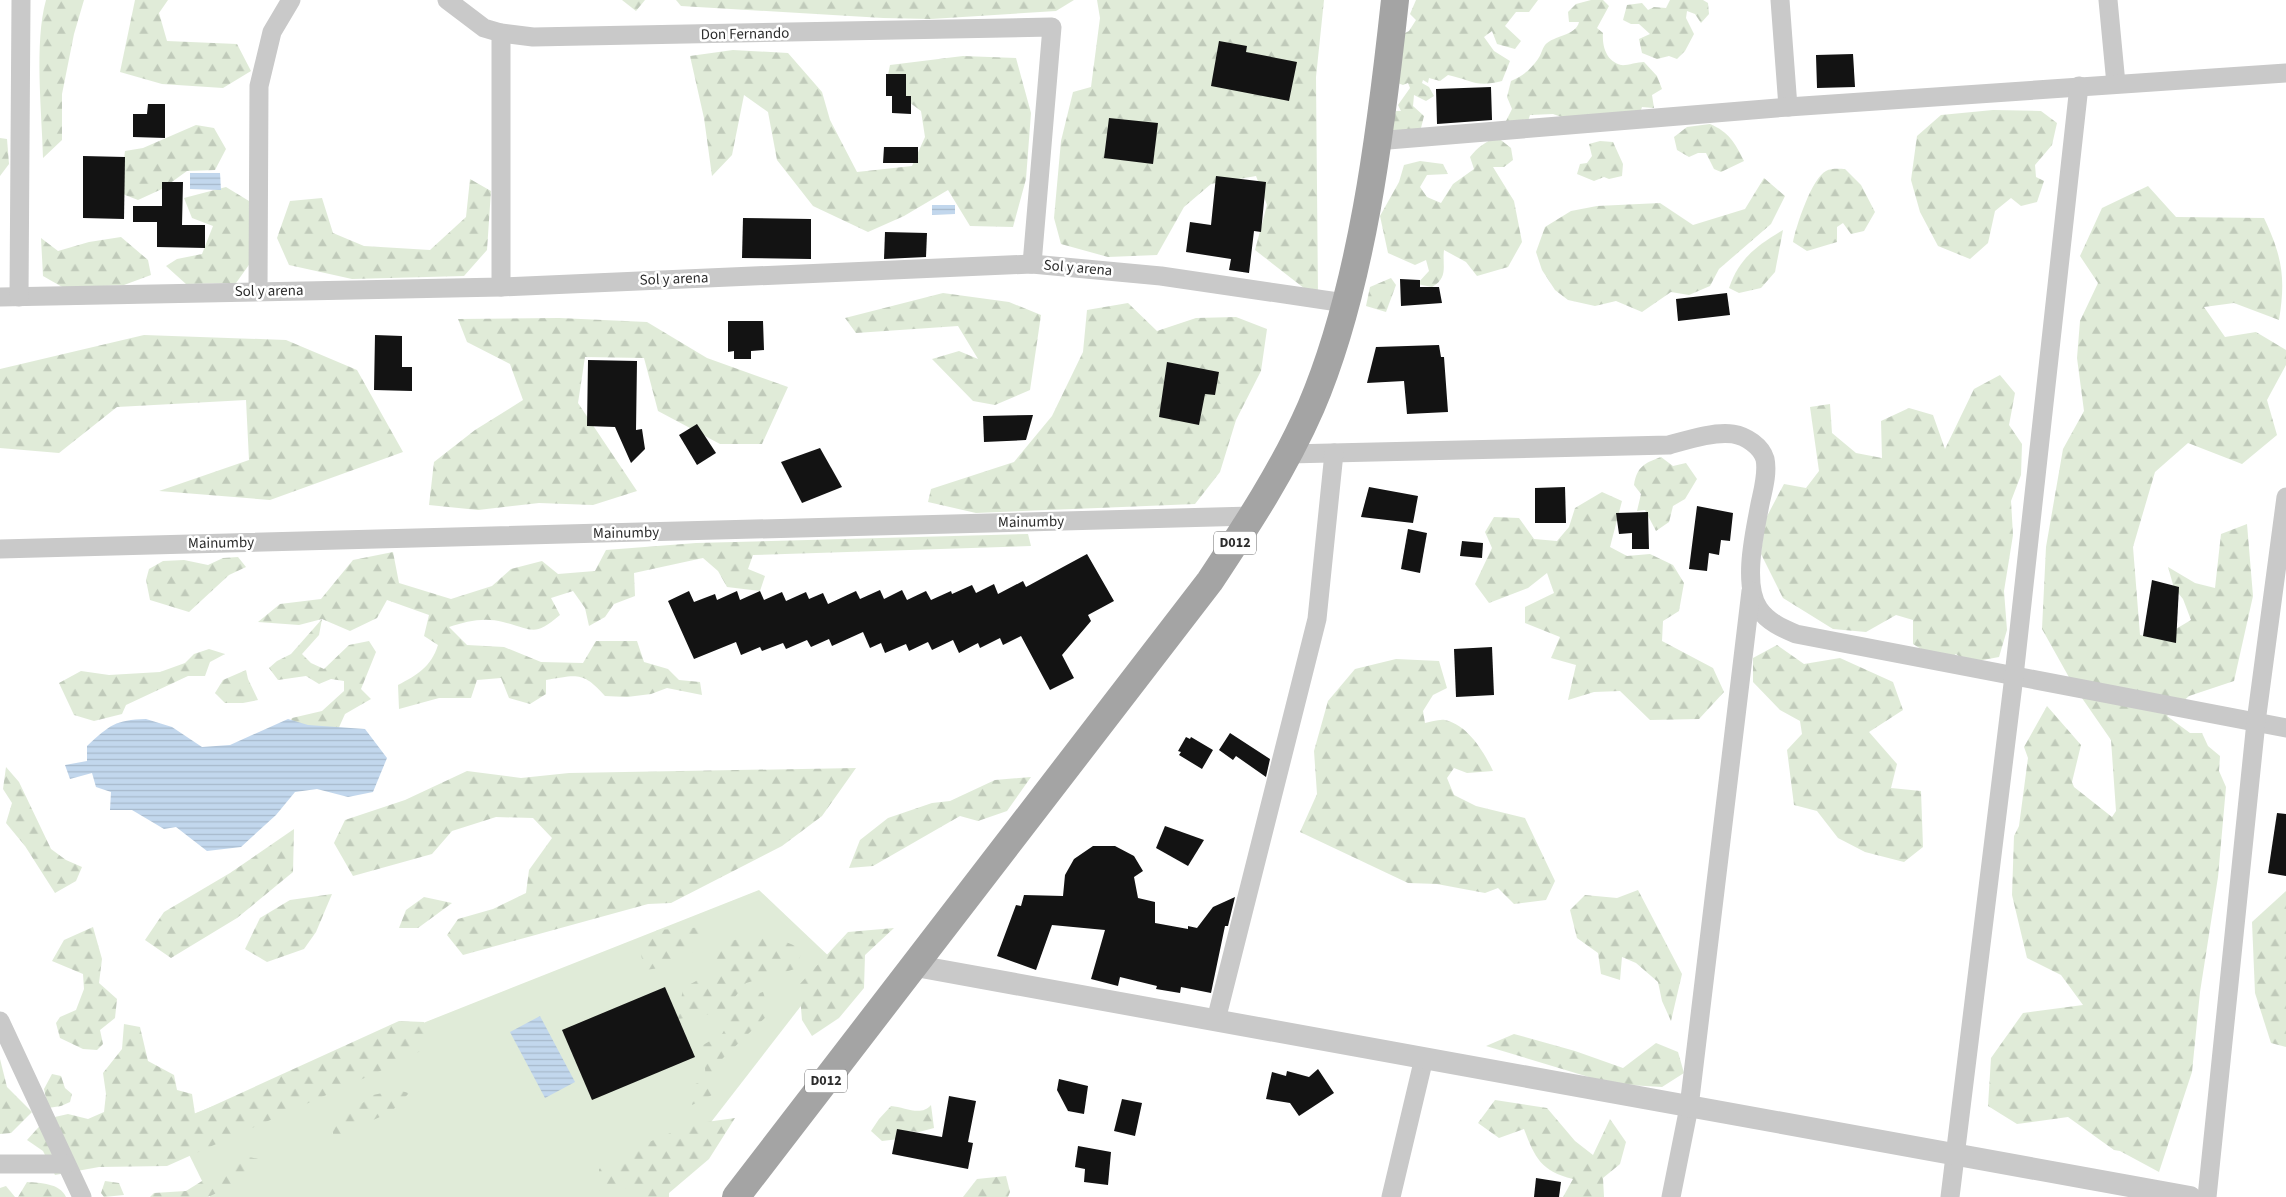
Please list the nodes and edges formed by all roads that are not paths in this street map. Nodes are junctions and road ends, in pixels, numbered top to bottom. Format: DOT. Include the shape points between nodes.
graph roads {
  1 [pos="21,0"];
  2 [pos="291,0"];
  3 [pos="447,0"];
  4 [pos="1395,0"];
  5 [pos="1780,0"];
  6 [pos="2108,0"];
  7 [pos="500,33"];
  8 [pos="2286,73"];
  9 [pos="2116,84"];
  10 [pos="2078,86"];
  11 [pos="1788,107"];
  12 [pos="1376,141"];
  13 [pos="1032,264"];
  14 [pos="501,287"];
  15 [pos="258,291"];
  16 [pos="0,297"];
  17 [pos="19,297"];
  18 [pos="1345,303"];
  19 [pos="1334,453"];
  20 [pos="1288,454"];
  21 [pos="2286,497"];
  22 [pos="1252,516"];
  23 [pos="0,549"];
  24 [pos="1751,590"];
  25 [pos="2014,676"];
  26 [pos="2256,722"];
  27 [pos="2286,728"];
  28 [pos="916,966"];
  29 [pos="1216,1020"];
  30 [pos="0,1021"];
  31 [pos="1424,1058"];
  32 [pos="1689,1106"];
  33 [pos="1956,1154"];
  34 [pos="0,1164"];
  35 [pos="66,1164"];
  36 [pos="741,1195"];
  37 [pos="82,1197"];
  38 [pos="1391,1197"];
  39 [pos="1672,1197"];
  40 [pos="1950,1197"];
  41 [pos="2190,1197"];
  42 [pos="2208,1197"];
  1 -- 17 [label="street"];
  2 -- 15 [label="street" via="272,32 260,86"];
  3 -- 7 [label="street, Don Fernando" via="484,28"];
  4 -- 12 [label="main road, D012"];
  5 -- 11 [label="street"];
  6 -- 9 [label="street"];
  7 -- 13 [label="street, Don Fernando" via="533,37 679,36 1052,27"];
  7 -- 14 [label="street"];
  8 -- 9 [label="street"];
  9 -- 10 [label="street"];
  10 -- 11 [label="street"];
  10 -- 25 [label="street"];
  11 -- 12 [label="street"];
  12 -- 18 [label="main road, D012"];
  13 -- 14 [label="street, Sol y arena"];
  13 -- 18 [label="street, Sol y arena" via="1161,276"];
  14 -- 15 [label="street, Sol y arena"];
  15 -- 17 [label="street, Sol y arena"];
  16 -- 17 [label="street, Sol y arena"];
  18 -- 20 [label="main road, D012" via="1311,407"];
  19 -- 20 [label="street"];
  19 -- 24 [label="street" via="1669,445 1698,437 1733,434 1754,442 1765,458"];
  19 -- 29 [label="street" via="1317,619"];
  20 -- 22 [label="main road, D012"];
  21 -- 26 [label="street"];
  22 -- 23 [label="street, Mainumby"];
  22 -- 28 [label="main road, D012" via="1168,638"];
  24 -- 25 [label="street" via="1758,609 1775,625 1796,634"];
  24 -- 32 [label="street"];
  25 -- 26 [label="street"];
  25 -- 33 [label="street"];
  26 -- 27 [label="street"];
  26 -- 42 [label="street"];
  28 -- 29 [label="street"];
  28 -- 36 [label="main road, D012"];
  29 -- 31 [label="street"];
  30 -- 35 [label="street"];
  31 -- 32 [label="street"];
  31 -- 38 [label="street"];
  32 -- 33 [label="street"];
  32 -- 39 [label="street"];
  33 -- 40 [label="street"];
  33 -- 41 [label="street"];
  34 -- 35 [label="street"];
  35 -- 37 [label="street"];
}
